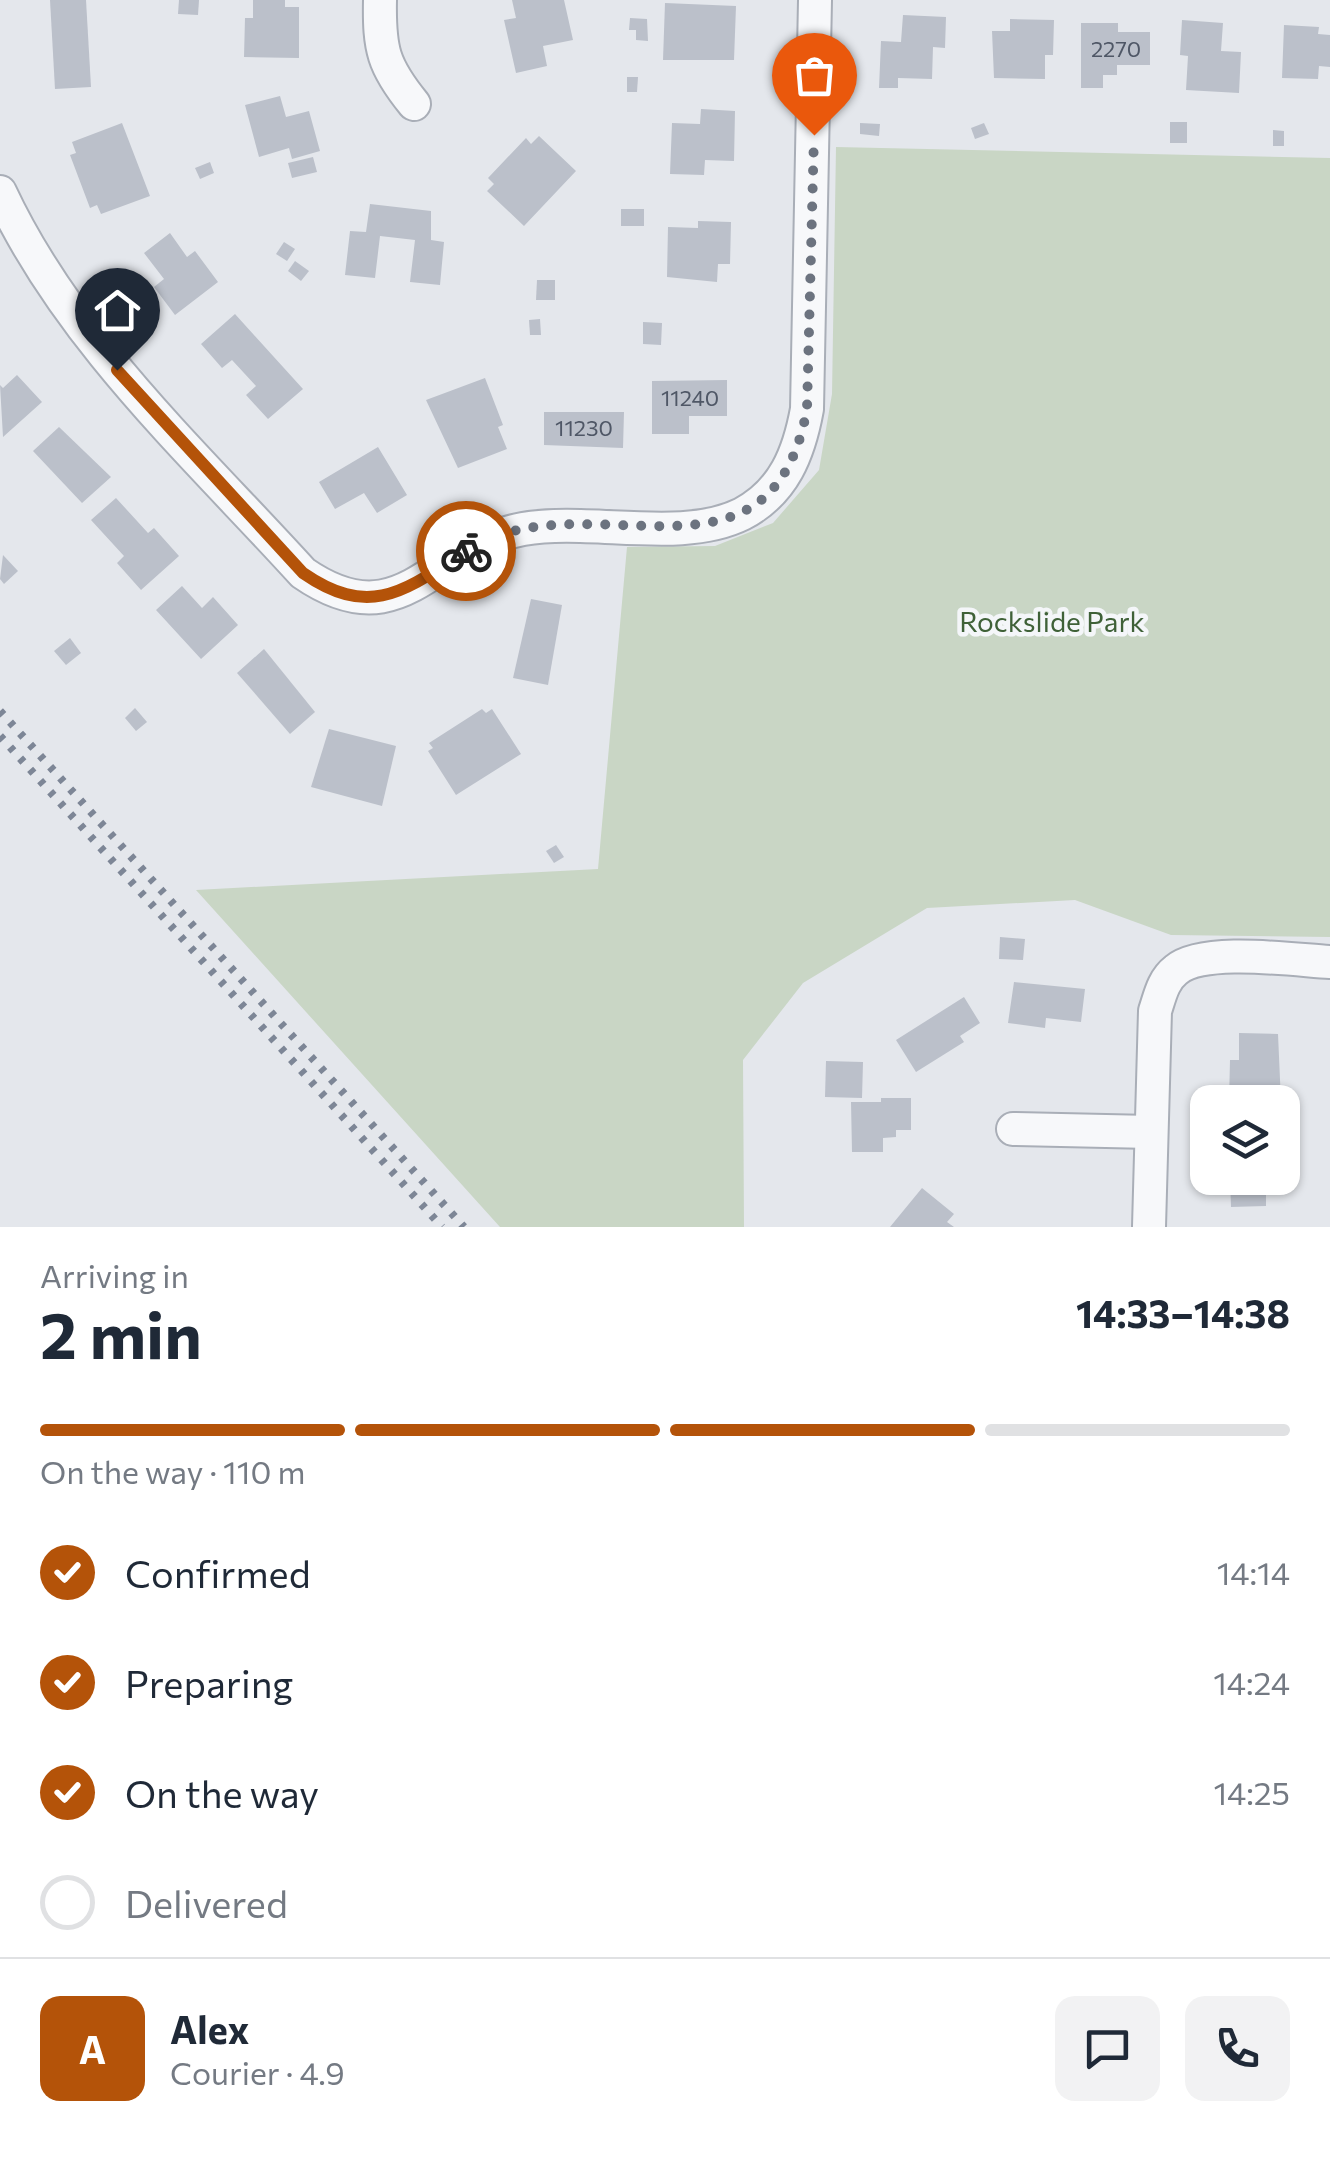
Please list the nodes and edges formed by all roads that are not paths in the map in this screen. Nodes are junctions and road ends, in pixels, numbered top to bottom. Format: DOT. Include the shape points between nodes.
graph roads {
  1 [pos="380,0"];
  2 [pos="815,0"];
  3 [pos="414,104"];
  4 [pos="0,192"];
  5 [pos="1330,962"];
  6 [pos="1012,1129"];
  7 [pos="1151,1132"];
  8 [pos="1149,1227"];
  1 -- 3 [label="street" via="388,71"];
  2 -- 4 [label="street" via="807,409 785,476 766,499 718,523 521,529 473,546 382,599 342,594 303,573 64,306"];
  5 -- 7 [label="street" via="1226,958 1177,968 1162,986 1155,1011"];
  6 -- 7 [label="street"];
  7 -- 8 [label="street"];
}
